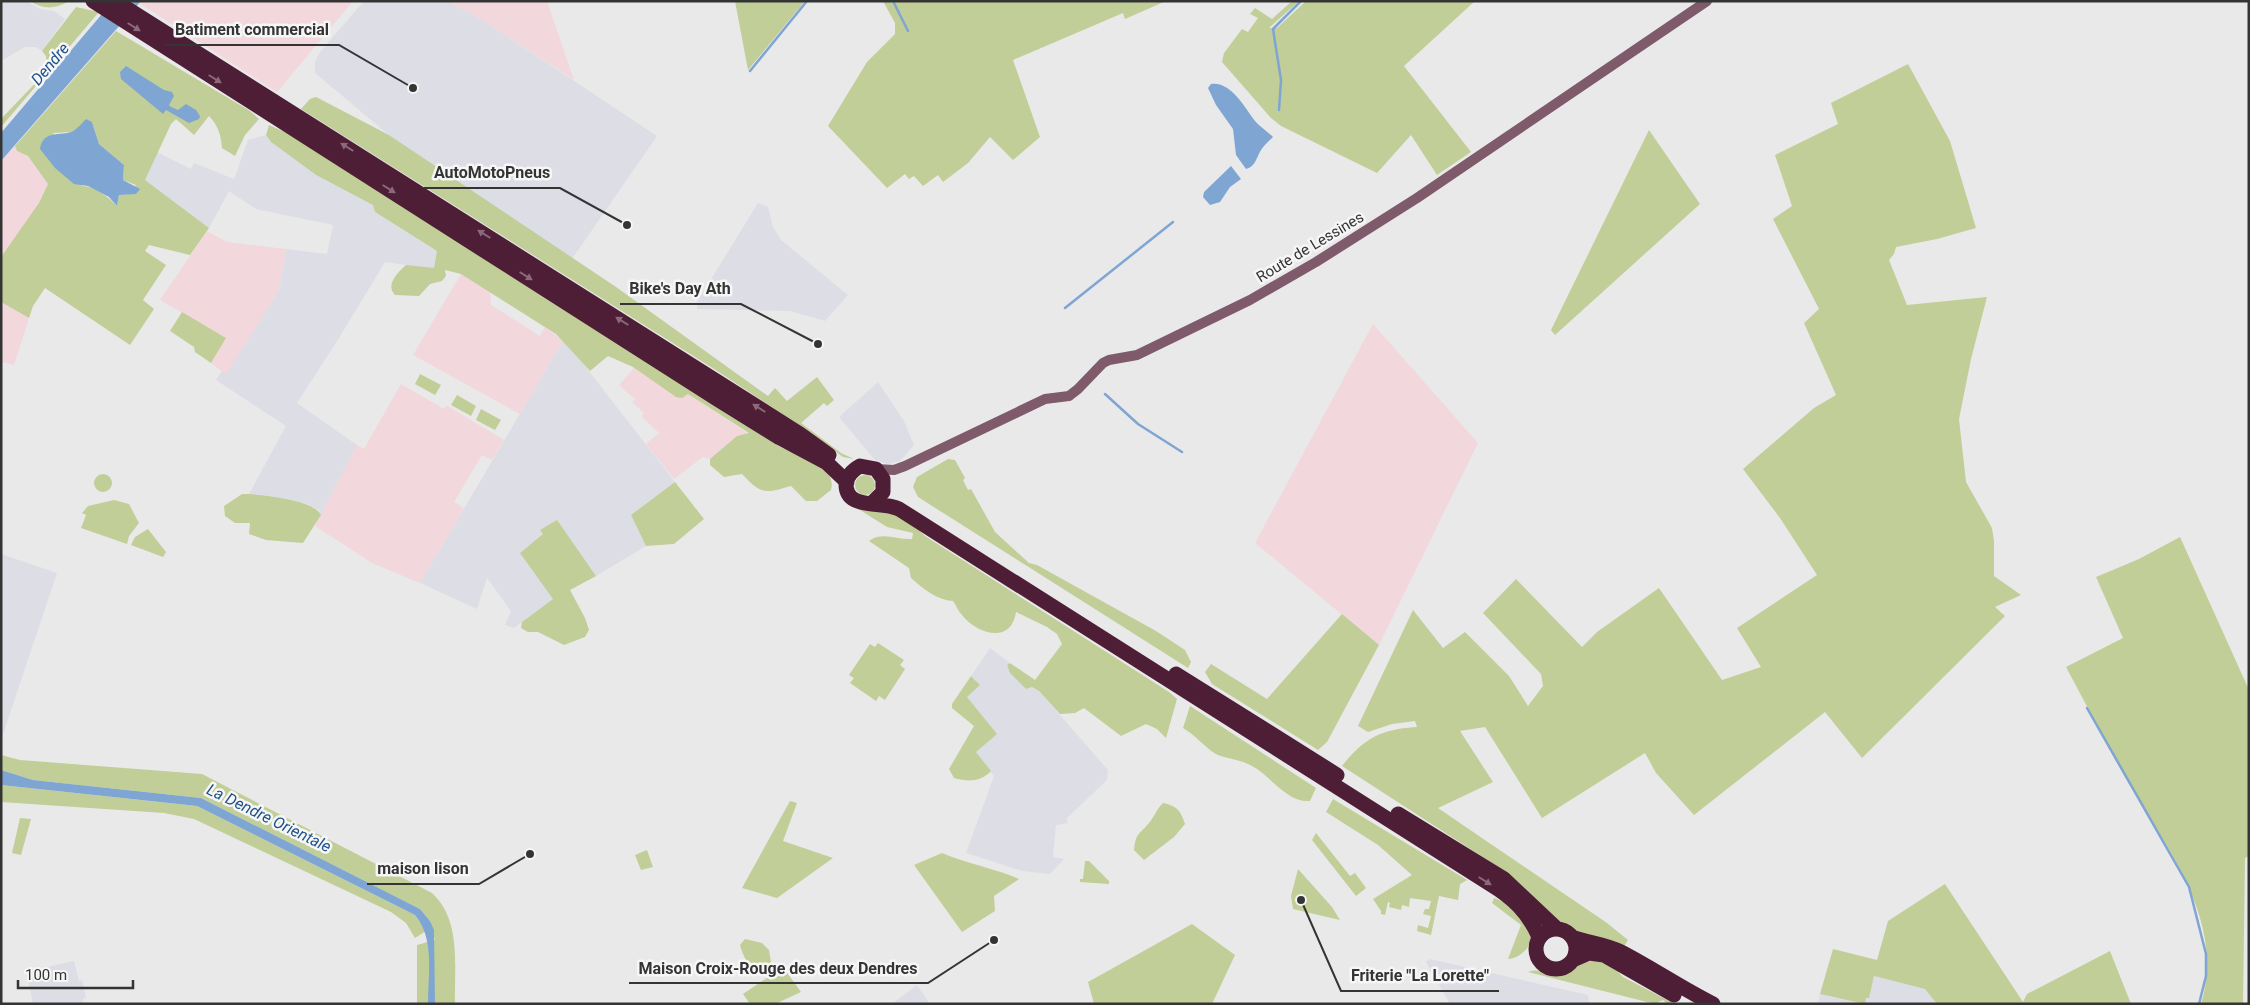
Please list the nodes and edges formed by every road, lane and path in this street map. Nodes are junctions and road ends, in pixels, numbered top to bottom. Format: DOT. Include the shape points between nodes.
graph roads {
  1 [pos="93,1"];
  2 [pos="115,1"];
  3 [pos="1706,1"];
  4 [pos="177,47"];
  5 [pos="292,120"];
  6 [pos="860,466"];
  7 [pos="905,466"];
  8 [pos="876,469"];
  9 [pos="846,482"];
  10 [pos="884,486"];
  11 [pos="872,502"];
  12 [pos="1182,684"];
  13 [pos="1357,795"];
  14 [pos="1556,928"];
  15 [pos="1539,937"];
  16 [pos="1572,937"];
  17 [pos="1573,960"];
  18 [pos="1692,1004"];
  19 [pos="1712,1004"];
  1 -- 4 [label="highway, one-way"];
  2 -- 4 [label="highway"];
  3 -- 7 [label="main road, Route de Lessines" via="1417,198 1284,282 1137,355 1103,363 1069,396 1045,399"];
  4 -- 5 [label="highway"];
  6 -- 5 [label="highway, one-way" via="832,457 800,434"];
  5 -- 9 [label="highway, one-way" via="725,404 827,463"];
  6 -- 8 [label="highway"];
  6 -- 9 [label="highway"];
  7 -- 8 [label="main road, Route de Lessines" via="894,470"];
  7 -- 10 [label="main road, Route de Lessines"];
  8 -- 10 [label="highway"];
  9 -- 11 [label="highway" via="855,501"];
  10 -- 11 [label="highway" via="880,496"];
  10 -- 12 [label="highway" via="905,504"];
  11 -- 12 [label="highway" via="899,508"];
  12 -- 13 [label="highway"];
  13 -- 14 [label="highway" via="1504,879"];
  13 -- 15 [label="highway, one-way" via="1506,894 1527,913"];
  14 -- 15 [label="highway"];
  14 -- 16 [label="highway"];
  15 -- 17 [label="highway" via="1535,952 1543,965 1560,969"];
  16 -- 17 [label="highway" via="1576,951"];
  16 -- 19 [label="highway" via="1620,952"];
  17 -- 18 [label="highway" via="1589,953 1604,955"];
}
